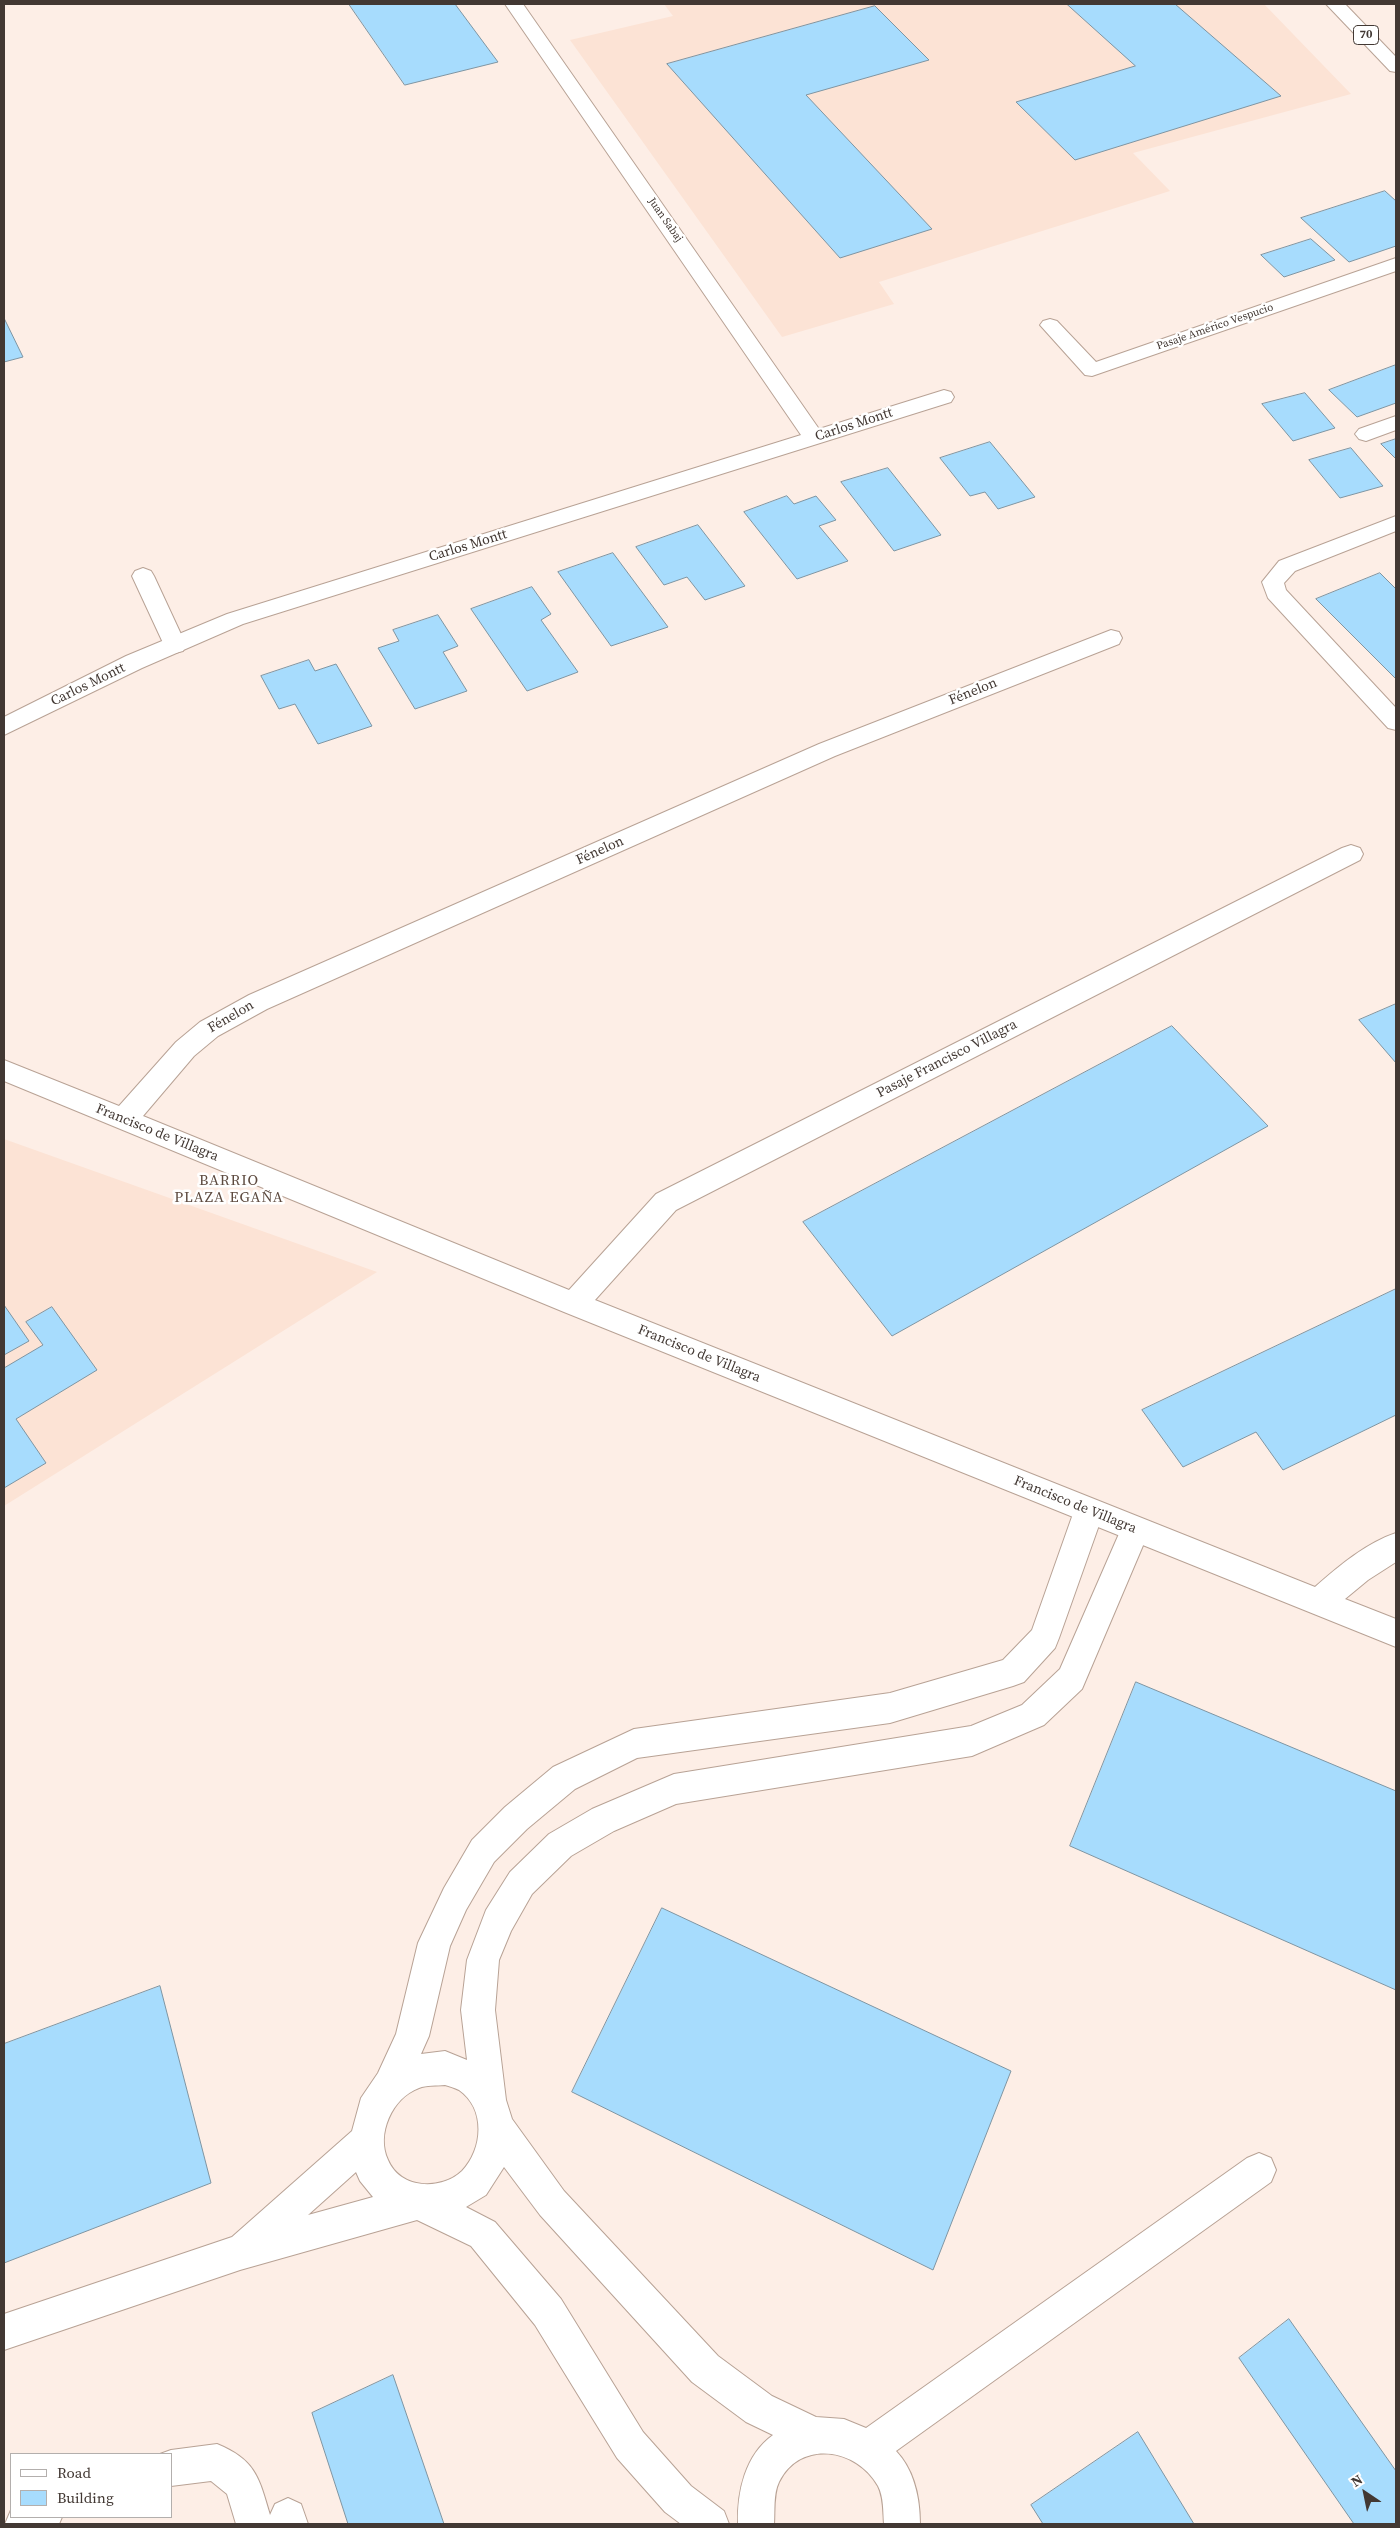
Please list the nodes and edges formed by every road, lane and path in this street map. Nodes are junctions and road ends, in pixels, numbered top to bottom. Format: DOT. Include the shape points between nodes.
graph roads {
  1 [pos="514,4"];
  2 [pos="1335,4"];
  3 [pos="1396,67"];
  4 [pos="1396,264"];
  5 [pos="1050,326"];
  6 [pos="944,397"];
  7 [pos="1396,423"];
  8 [pos="1366,434"];
  9 [pos="814,438"];
  10 [pos="1396,523"];
  11 [pos="143,576"];
  12 [pos="1111,638"];
  13 [pos="175,645"];
  14 [pos="1396,722"];
  15 [pos="4,727"];
  16 [pos="1351,854"];
  17 [pos="4,1070"];
  18 [pos="124,1119"];
  19 [pos="574,1304"];
  20 [pos="1089,1510"];
  21 [pos="1135,1529"];
  22 [pos="1396,1546"];
  23 [pos="1319,1602"];
  24 [pos="1396,1633"];
  25 [pos="390,2085"];
  26 [pos="493,2114"];
  27 [pos="367,2140"];
  28 [pos="1259,2170"];
  29 [pos="418,2202"];
  30 [pos="240,2252"];
  31 [pos="4,2332"];
  32 [pos="813,2435"];
  33 [pos="869,2448"];
  34 [pos="172,2468"];
  35 [pos="906,2516"];
  36 [pos="40,2518"];
  37 [pos="277,2522"];
  38 [pos="23,2524"];
  39 [pos="711,2524"];
  40 [pos="756,2524"];
  1 -- 9 [label="street, Juan Sabaj"];
  2 -- 3 [label="street, 70"];
  4 -- 5 [label="street, Pasaje Américo Vespucio" via="1092,370"];
  6 -- 9 [label="street, Carlos Montt"];
  7 -- 8 [label="street"];
  9 -- 13 [label="street, Carlos Montt" via="235,620"];
  10 -- 14 [label="street" via="1288,566 1273,582 1276,593"];
  11 -- 13 [label="street"];
  12 -- 18 [label="street, Fénelon" via="827,750 258,1002 209,1029 185,1049"];
  13 -- 15 [label="street, Carlos Montt"];
  16 -- 19 [label="street, Pasaje Francisco Villagra" via="666,1202"];
  17 -- 18 [label="street, Francisco de Villagra"];
  18 -- 19 [label="street, Francisco de Villagra"];
  19 -- 20 [label="street, Francisco de Villagra"];
  20 -- 21 [label="street, Francisco de Villagra"];
  20 -- 25 [label="street" via="1044,1638 1013,1672 890,1708 634,1744 564,1778 483,1851 455,1899 434,1943 412,2036"];
  21 -- 23 [label="street, Francisco de Villagra"];
  21 -- 26 [label="street" via="1071,1679 1033,1715 972,1741 674,1789 603,1820 560,1845 521,1883 498,1921 483,1960 478,2010"];
  22 -- 23 [label="street" via="1357,1570"];
  23 -- 24 [label="street, Francisco de Villagra"];
  25 -- 26 [label="street" via="416,2071 445,2068 471,2078"];
  25 -- 27 [label="street" via="373,2110"];
  26 -- 29 [label="street" via="491,2158 474,2183 448,2199"];
  26 -- 32 [label="street" via="552,2203 705,2369 759,2409"];
  27 -- 29 [label="street" via="372,2169 391,2191"];
  27 -- 30 [label="street"];
  28 -- 33 [label="street"];
  29 -- 30 [label="street"];
  29 -- 39 [label="street" via="483,2234 548,2312 630,2445 678,2499"];
  30 -- 31 [label="street"];
  32 -- 33 [label="street" via="842,2435"];
  32 -- 40 [label="street" via="787,2446 766,2469 756,2499"];
  33 -- 35 [label="street" via="890,2470"];
  34 -- 37 [label="street" via="217,2462 242,2483"];
  36 -- 38 [label="street"];
}
